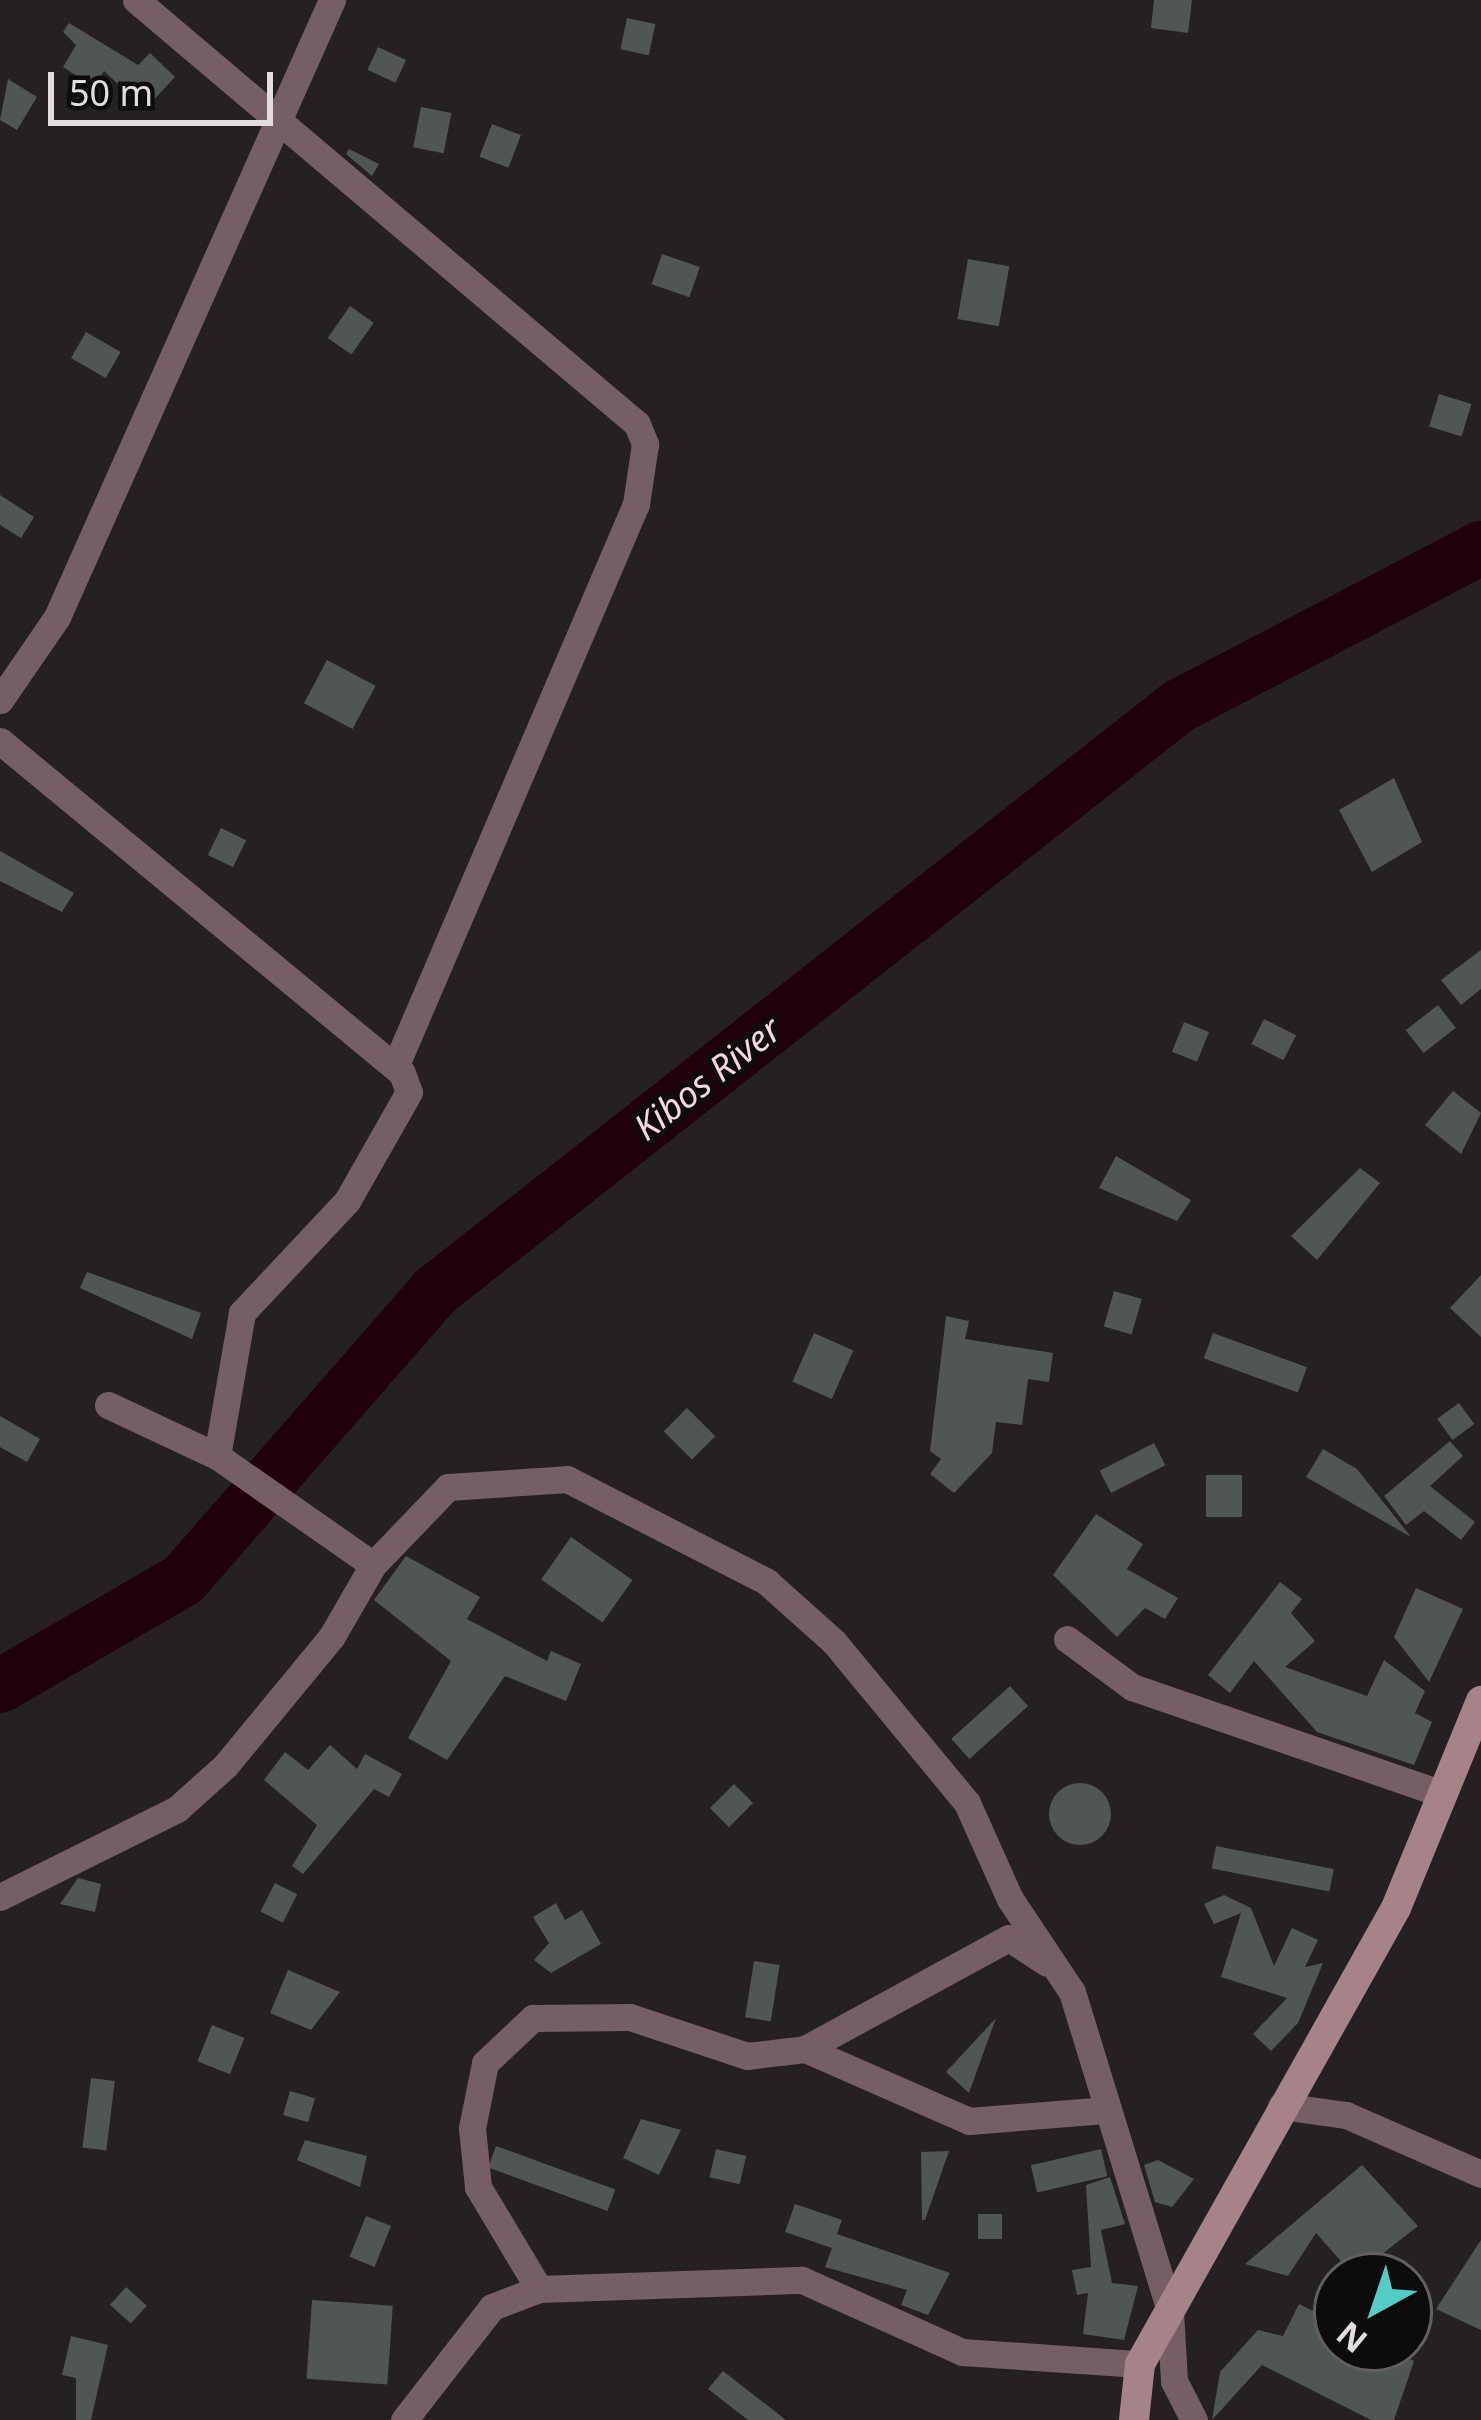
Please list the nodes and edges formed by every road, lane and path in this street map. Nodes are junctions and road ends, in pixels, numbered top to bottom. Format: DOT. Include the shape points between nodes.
graph roads {
  1 [pos="136,0"];
  2 [pos="332,0"];
  3 [pos="281,134"];
  4 [pos="0,700"];
  5 [pos="0,741"];
  6 [pos="395,1067"];
  7 [pos="107,1405"];
  8 [pos="228,1463"];
  9 [pos="373,1565"];
  10 [pos="1067,1639"];
  11 [pos="1481,1701"];
  12 [pos="1443,1794"];
  13 [pos="0,1898"];
  14 [pos="1060,1970"];
  15 [pos="805,2049"];
  16 [pos="1281,2106"];
  17 [pos="1105,2110"];
  18 [pos="1481,2174"];
  19 [pos="539,2289"];
  20 [pos="1170,2312"];
  21 [pos="1140,2364"];
  22 [pos="404,2420"];
  23 [pos="1134,2420"];
  24 [pos="1194,2420"];
  1 -- 3 [label="street"];
  2 -- 3 [label="street"];
  3 -- 4 [label="street" via="57,617"];
  3 -- 6 [label="street" via="637,424 645,444 637,504"];
  5 -- 6 [label="street"];
  6 -- 8 [label="street" via="410,1092 377,1157 242,1313"];
  7 -- 8 [label="street"];
  8 -- 9 [label="street"];
  9 -- 13 [label="street" via="332,1636 225,1766 177,1809"];
  9 -- 14 [label="street" via="448,1487 567,1479 767,1582 834,1642 967,1803 1010,1899"];
  10 -- 12 [label="street" via="1132,1687"];
  11 -- 12 [label="main road"];
  12 -- 16 [label="main road" via="1396,1908"];
  14 -- 15 [label="street" via="1009,1938"];
  14 -- 17 [label="street"];
  15 -- 17 [label="street" via="969,2121"];
  15 -- 19 [label="street" via="747,2056 584,2010 533,2018 503,2039 474,2090 478,2187"];
  16 -- 18 [label="street" via="1346,2115"];
  16 -- 20 [label="main road"];
  17 -- 20 [label="street"];
  19 -- 21 [label="street" via="802,2280 962,2352"];
  19 -- 22 [label="street" via="492,2307"];
  20 -- 21 [label="main road"];
  20 -- 24 [label="street" via="1174,2381"];
  21 -- 23 [label="main road"];
}
